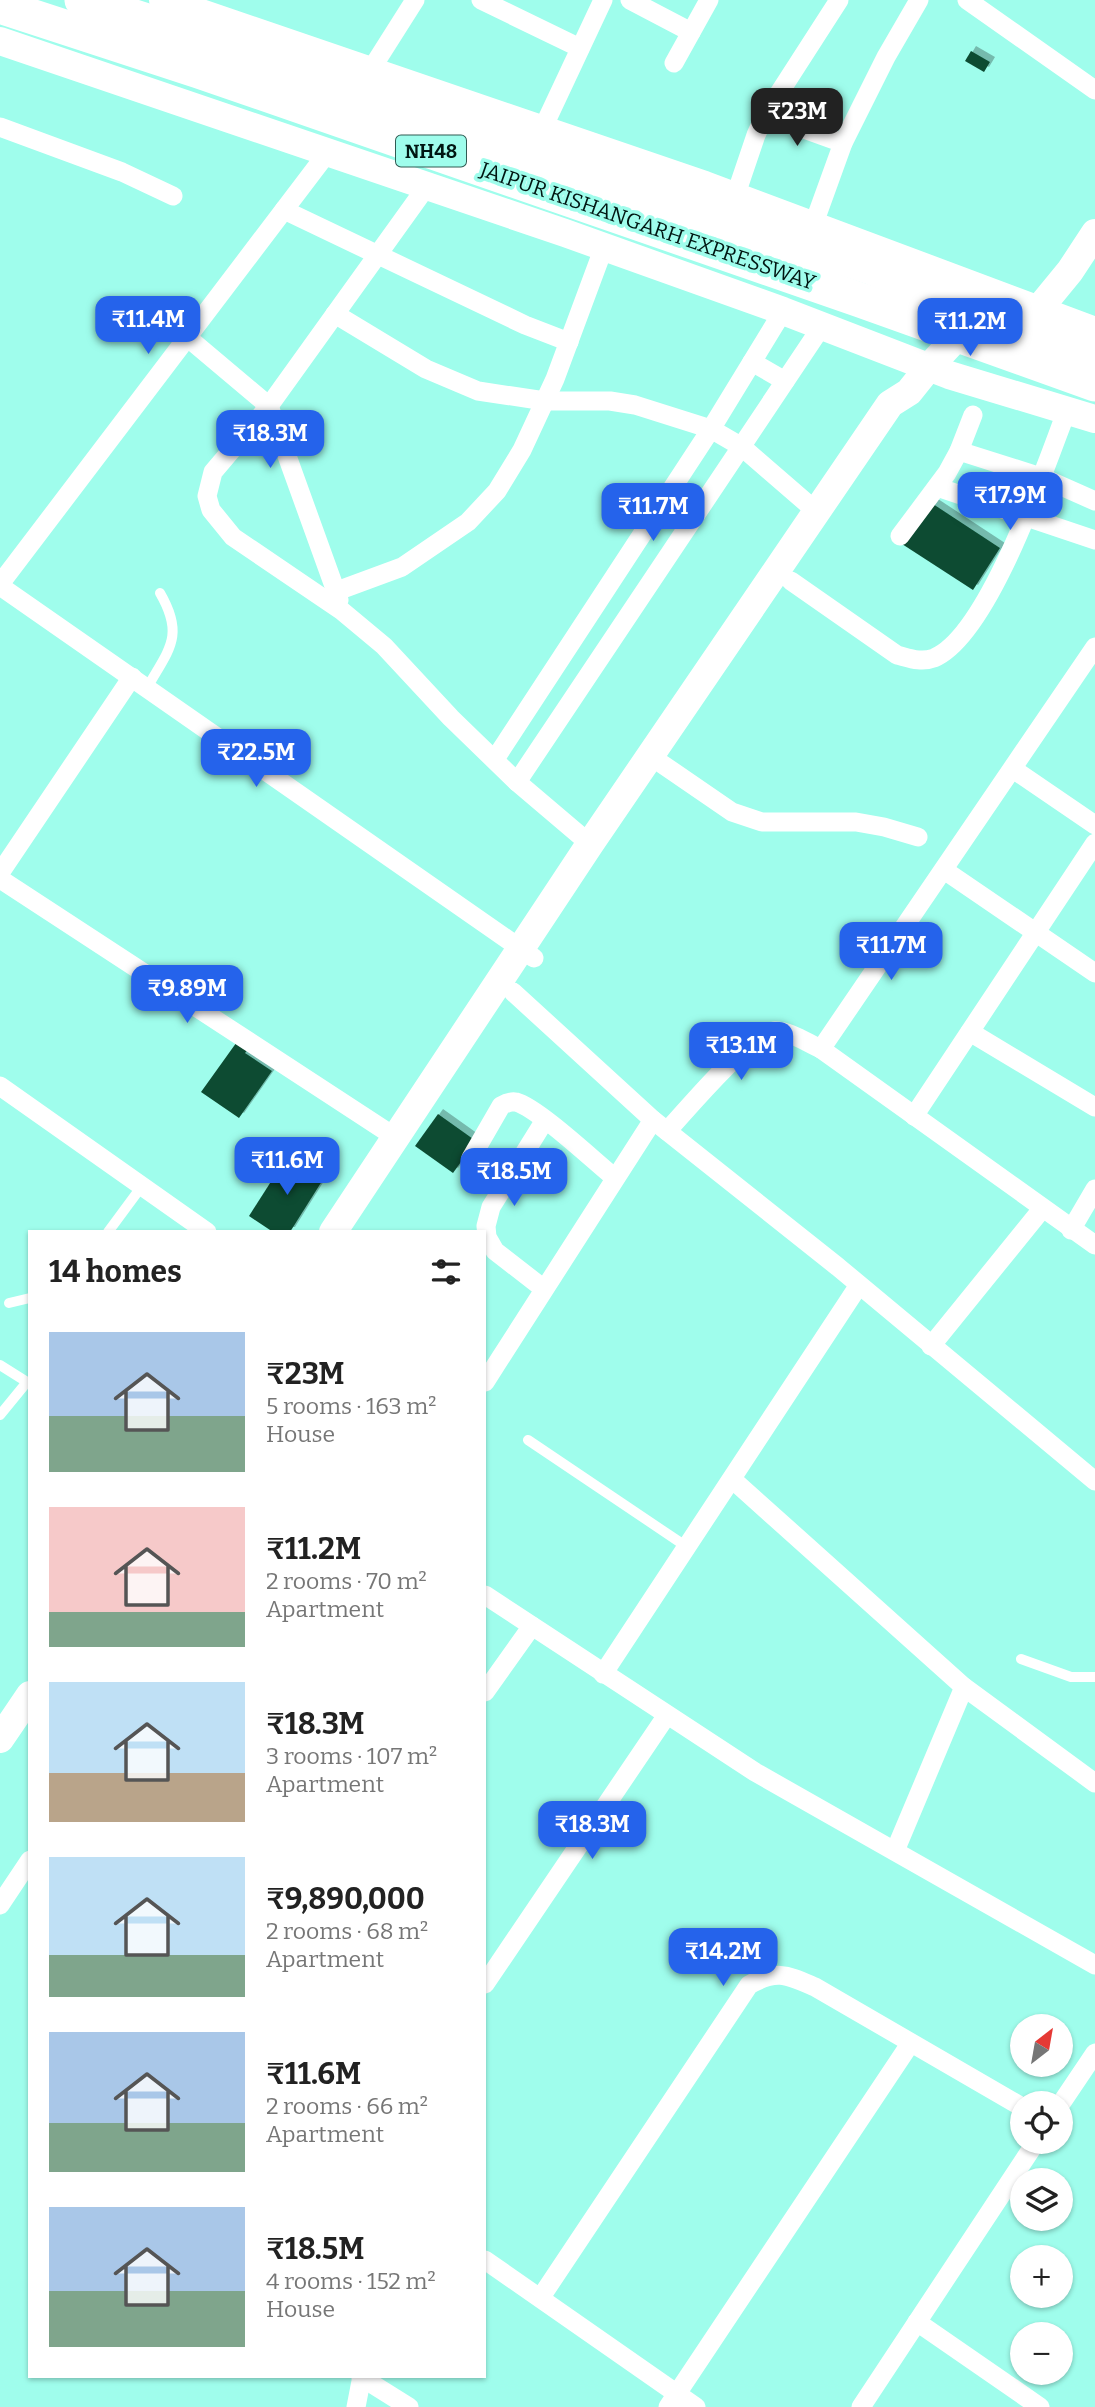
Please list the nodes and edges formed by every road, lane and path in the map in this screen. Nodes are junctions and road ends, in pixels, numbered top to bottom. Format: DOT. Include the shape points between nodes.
graph roads {
  1 [pos="82,0"];
  2 [pos="163,0"];
  3 [pos="415,0"];
  4 [pos="481,0"];
  5 [pos="603,0"];
  6 [pos="630,0"];
  7 [pos="709,0"];
  8 [pos="839,0"];
  9 [pos="919,0"];
  10 [pos="967,0"];
  11 [pos="0,6"];
  12 [pos="691,32"];
  13 [pos="0,41"];
  14 [pos="580,48"];
  15 [pos="674,63"];
  16 [pos="370,71"];
  17 [pos="1095,90"];
  18 [pos="765,116"];
  19 [pos="0,127"];
  20 [pos="542,130"];
  21 [pos="843,143"];
  22 [pos="328,152"];
  23 [pos="427,186"];
  24 [pos="173,196"];
  25 [pos="735,197"];
  26 [pos="284,210"];
  27 [pos="813,226"];
  28 [pos="1095,233"];
  29 [pos="604,247"];
  30 [pos="378,253"];
  31 [pos="867,284"];
  32 [pos="996,295"];
  33 [pos="783,311"];
  34 [pos="335,314"];
  35 [pos="822,326"];
  36 [pos="1095,331"];
  37 [pos="1036,334"];
  38 [pos="187,337"];
  39 [pos="569,342"];
  40 [pos="1095,351"];
  41 [pos="752,362"];
  42 [pos="929,367"];
  43 [pos="785,381"];
  44 [pos="1095,384"];
  45 [pos="909,392"];
  46 [pos="545,401"];
  47 [pos="269,405"];
  48 [pos="1067,410"];
  49 [pos="973,415"];
  50 [pos="1095,419"];
  51 [pos="711,429"];
  52 [pos="742,447"];
  53 [pos="959,451"];
  54 [pos="1041,477"];
  55 [pos="937,487"];
  56 [pos="1095,501"];
  57 [pos="817,512"];
  58 [pos="1026,517"];
  59 [pos="646,530"];
  60 [pos="900,536"];
  61 [pos="1095,540"];
  62 [pos="675,547"];
  63 [pos="791,581"];
  64 [pos="0,585"];
  65 [pos="337,591"];
  66 [pos="160,593"];
  67 [pos="596,605"];
  68 [pos="342,611"];
  69 [pos="624,623"];
  70 [pos="1095,647"];
  71 [pos="140,683"];
  72 [pos="539,692"];
  73 [pos="566,709"];
  74 [pos="495,759"];
  75 [pos="662,764"];
  76 [pos="1013,769"];
  77 [pos="517,782"];
  78 [pos="1095,824"];
  79 [pos="918,837"];
  80 [pos="1095,843"];
  81 [pos="590,844"];
  82 [pos="944,870"];
  83 [pos="0,873"];
  84 [pos="0,879"];
  85 [pos="1036,932"];
  86 [pos="528,954"];
  87 [pos="1095,973"];
  88 [pos="513,992"];
  89 [pos="970,1032"];
  90 [pos="821,1049"];
  91 [pos="0,1086"];
  92 [pos="1095,1107"];
  93 [pos="914,1116"];
  94 [pos="545,1120"];
  95 [pos="660,1125"];
  96 [pos="396,1137"];
  97 [pos="471,1158"];
  98 [pos="615,1178"];
  99 [pos="142,1186"];
  100 [pos="1095,1189"];
  101 [pos="1042,1209"];
  102 [pos="195,1228"];
  103 [pos="109,1230"];
  104 [pos="333,1230"];
  105 [pos="351,1230"];
  106 [pos="1071,1230"];
  107 [pos="1095,1245"];
  108 [pos="859,1285"];
  109 [pos="544,1289"];
  110 [pos="28,1298"];
  111 [pos="9,1303"];
  112 [pos="931,1346"];
  113 [pos="0,1365"];
  114 [pos="486,1380"];
  115 [pos="0,1415"];
  116 [pos="528,1440"];
  117 [pos="732,1479"];
  118 [pos="1095,1481"];
  119 [pos="687,1547"];
  120 [pos="486,1596"];
  121 [pos="532,1626"];
  122 [pos="1021,1660"];
  123 [pos="603,1674"];
  124 [pos="28,1676"];
  125 [pos="1095,1677"];
  126 [pos="964,1687"];
  127 [pos="486,1691"];
  128 [pos="28,1698"];
  129 [pos="667,1715"];
  130 [pos="0,1716"];
  131 [pos="0,1739"];
  132 [pos="1095,1783"];
  133 [pos="895,1851"];
  134 [pos="28,1863"];
  135 [pos="0,1905"];
  136 [pos="1095,1965"];
  137 [pos="486,1983"];
  138 [pos="910,2044"];
  139 [pos="1095,2053"];
  140 [pos="1069,2091"];
  141 [pos="1010,2100"];
  142 [pos="1028,2154"];
  143 [pos="486,2261"];
  144 [pos="541,2297"];
  145 [pos="917,2322"];
  146 [pos="362,2378"];
  147 [pos="364,2378"];
  148 [pos="673,2400"];
  149 [pos="356,2407"];
  150 [pos="410,2407"];
  151 [pos="696,2407"];
  152 [pos="861,2407"];
  153 [pos="1040,2407"];
  1 -- 31 [label="highway, JAIPUR KISHANGARH EXPRESSWAY / NH48" via="633,188"];
  2 -- 16 [label="main road"];
  3 -- 16 [label="street"];
  4 -- 14 [label="street"];
  5 -- 14 [label="street"];
  6 -- 12 [label="street"];
  7 -- 12 [label="street"];
  8 -- 18 [label="street"];
  9 -- 21 [label="street"];
  10 -- 17 [label="street"];
  11 -- 31 [label="highway, JAIPUR KISHANGARH EXPRESSWAY / NH48"];
  12 -- 15 [label="street"];
  13 -- 22 [label="main road"];
  14 -- 20 [label="street"];
  16 -- 20 [label="main road"];
  18 -- 21 [label="street"];
  18 -- 25 [label="street"];
  19 -- 24 [label="street"];
  20 -- 25 [label="main road"];
  21 -- 27 [label="street"];
  22 -- 23 [label="main road"];
  22 -- 26 [label="street"];
  23 -- 29 [label="main road"];
  23 -- 30 [label="street"];
  25 -- 27 [label="main road"];
  26 -- 30 [label="street"];
  26 -- 38 [label="street"];
  27 -- 32 [label="main road"];
  28 -- 37 [label="main road"];
  29 -- 33 [label="main road"];
  29 -- 39 [label="street"];
  30 -- 34 [label="street"];
  30 -- 39 [label="street"];
  31 -- 37 [label="highway, JAIPUR KISHANGARH EXPRESSWAY / NH48"];
  32 -- 37 [label="main road"];
  32 -- 42 [label="main road"];
  33 -- 35 [label="main road"];
  33 -- 41 [label="street"];
  34 -- 46 [label="street" via="450,380 478,391"];
  34 -- 47 [label="street"];
  35 -- 42 [label="main road"];
  35 -- 43 [label="street"];
  36 -- 37 [label="main road"];
  37 -- 40 [label="highway, JAIPUR KISHANGARH EXPRESSWAY / NH48"];
  37 -- 44 [label="highway, JAIPUR KISHANGARH EXPRESSWAY / NH48"];
  38 -- 47 [label="street"];
  38 -- 64 [label="street"];
  39 -- 46 [label="street"];
  41 -- 43 [label="street"];
  41 -- 51 [label="street"];
  42 -- 45 [label="main road"];
  42 -- 48 [label="main road"];
  43 -- 52 [label="street"];
  45 -- 57 [label="main road" via="890,404"];
  45 -- 63 [label="main road" via="901,414"];
  46 -- 51 [label="street" via="635,405"];
  46 -- 65 [label="street" via="497,491 468,522 402,567"];
  47 -- 65 [label="street"];
  47 -- 68 [label="street" via="213,472 207,496 211,510 233,537"];
  48 -- 50 [label="main road"];
  48 -- 54 [label="street"];
  49 -- 53 [label="street"];
  51 -- 52 [label="street"];
  51 -- 59 [label="street"];
  52 -- 57 [label="street"];
  52 -- 62 [label="street"];
  53 -- 54 [label="street"];
  53 -- 55 [label="street"];
  54 -- 56 [label="street"];
  54 -- 58 [label="street"];
  55 -- 58 [label="street"];
  55 -- 60 [label="street"];
  57 -- 81 [label="main road"];
  58 -- 61 [label="street"];
  58 -- 63 [label="street" via="998,578 968,626 953,646 933,659 917,661 897,655"];
  59 -- 62 [label="street"];
  59 -- 67 [label="street"];
  62 -- 69 [label="street"];
  63 -- 75 [label="main road"];
  64 -- 71 [label="street"];
  65 -- 68 [label="street"];
  66 -- 71 [label="lane" via="174,626 172,645"];
  67 -- 69 [label="street"];
  67 -- 72 [label="street"];
  68 -- 74 [label="street" via="384,646"];
  69 -- 73 [label="street"];
  70 -- 76 [label="street"];
  71 -- 83 [label="street"];
  71 -- 86 [label="street"];
  72 -- 73 [label="street"];
  72 -- 74 [label="street"];
  73 -- 77 [label="street"];
  74 -- 77 [label="street"];
  75 -- 79 [label="street" via="732,812 762,822 856,822"];
  75 -- 86 [label="main road"];
  76 -- 78 [label="street"];
  76 -- 82 [label="street"];
  77 -- 81 [label="street"];
  80 -- 85 [label="street"];
  81 -- 86 [label="main road"];
  82 -- 85 [label="street"];
  82 -- 90 [label="street"];
  84 -- 96 [label="street"];
  85 -- 87 [label="street"];
  85 -- 89 [label="street"];
  86 -- 88 [label="main road"];
  86 -- 96 [label="main road"];
  88 -- 95 [label="street"];
  88 -- 105 [label="main road"];
  89 -- 92 [label="street"];
  89 -- 93 [label="street"];
  90 -- 93 [label="street"];
  90 -- 95 [label="street" via="775,1031 764,1034"];
  91 -- 99 [label="street"];
  93 -- 101 [label="street"];
  94 -- 97 [label="street" via="518,1102 501,1106"];
  94 -- 98 [label="street"];
  94 -- 109 [label="street" via="491,1207 486,1226 495,1251"];
  95 -- 98 [label="street"];
  95 -- 108 [label="street"];
  96 -- 104 [label="main road"];
  98 -- 109 [label="street"];
  99 -- 102 [label="street"];
  99 -- 103 [label="lane"];
  100 -- 106 [label="street"];
  101 -- 106 [label="street"];
  101 -- 112 [label="street"];
  106 -- 107 [label="street"];
  108 -- 112 [label="street"];
  108 -- 117 [label="street"];
  109 -- 114 [label="street"];
  110 -- 111 [label="lane"];
  112 -- 118 [label="street"];
  113 -- 115 [label="lane" via="27,1382"];
  116 -- 119 [label="lane"];
  117 -- 119 [label="street"];
  117 -- 126 [label="street"];
  119 -- 123 [label="street"];
  120 -- 121 [label="street"];
  121 -- 123 [label="street"];
  121 -- 127 [label="street"];
  122 -- 125 [label="lane" via="1071,1677"];
  123 -- 129 [label="street"];
  124 -- 130 [label="main road"];
  126 -- 132 [label="street"];
  126 -- 133 [label="street"];
  128 -- 131 [label="main road"];
  129 -- 133 [label="street" via="755,1772"];
  129 -- 137 [label="street"];
  133 -- 136 [label="street"];
  134 -- 135 [label="street"];
  138 -- 141 [label="street"];
  138 -- 144 [label="street" via="787,1974 766,1975 749,1985"];
  138 -- 148 [label="street"];
  139 -- 140 [label="street"];
  142 -- 145 [label="street"];
  143 -- 144 [label="street"];
  144 -- 148 [label="street"];
  145 -- 152 [label="street"];
  145 -- 153 [label="street"];
  146 -- 149 [label="street"];
  147 -- 150 [label="street"];
  148 -- 151 [label="street"];
}
